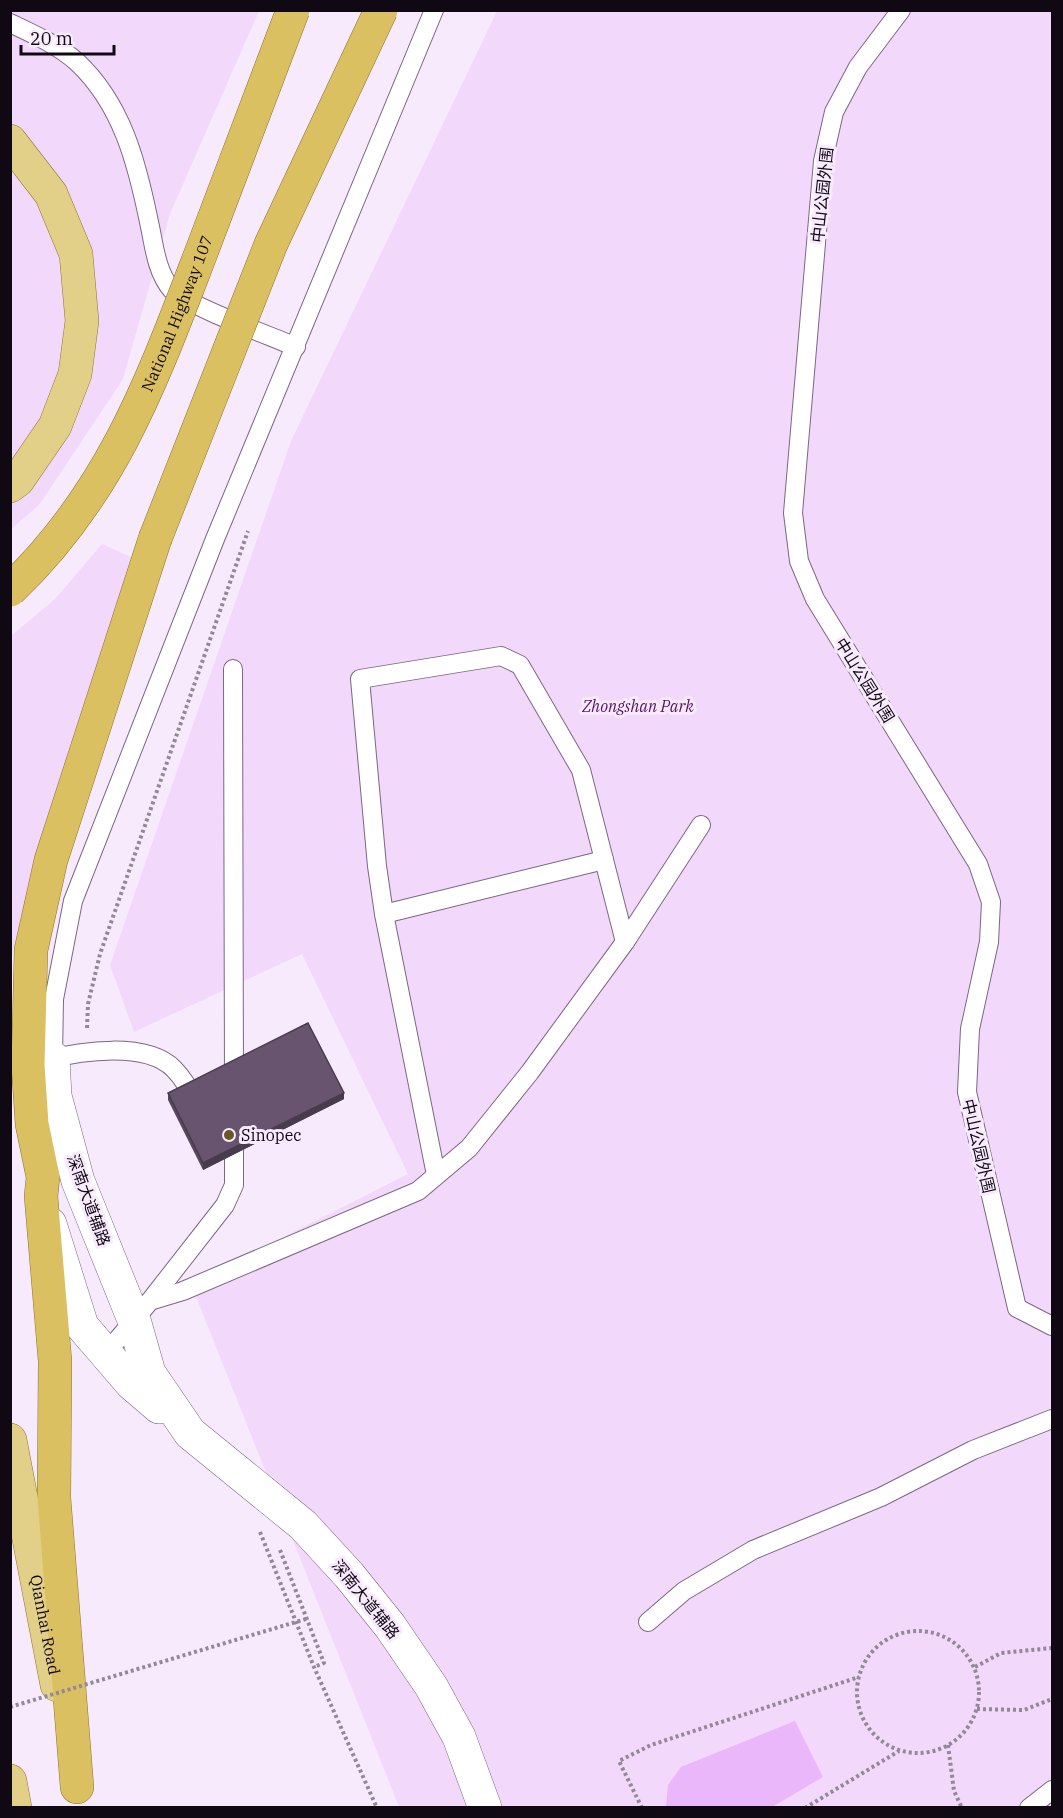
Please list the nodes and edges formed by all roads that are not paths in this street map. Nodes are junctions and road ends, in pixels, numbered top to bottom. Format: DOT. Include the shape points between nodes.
graph roads {
  1 [pos="293,10"];
  2 [pos="381,10"];
  3 [pos="434,10"];
  4 [pos="901,10"];
  5 [pos="10,22"];
  6 [pos="10,141"];
  7 [pos="296,347"];
  8 [pos="10,486"];
  9 [pos="10,590"];
  10 [pos="233,669"];
  11 [pos="701,825"];
  12 [pos="604,860"];
  13 [pos="384,914"];
  14 [pos="625,942"];
  15 [pos="40,1061"];
  16 [pos="196,1104"];
  17 [pos="436,1176"];
  18 [pos="41,1196"];
  19 [pos="142,1310"];
  20 [pos="1053,1326"];
  21 [pos="113,1345"];
  22 [pos="1053,1419"];
  23 [pos="190,1433"];
  24 [pos="10,1440"];
  25 [pos="648,1622"];
  26 [pos="10,1781"];
  27 [pos="1053,1790"];
  28 [pos="78,1797"];
  29 [pos="15,1808"];
  30 [pos="485,1808"];
  31 [pos="1029,1808"];
  1 -- 9 [label="highway, National Highway 107, bridge" via="139,411 88,500"];
  2 -- 15 [label="highway, bridge" via="271,243 155,539 39,905 31,950"];
  3 -- 7 [label="lane"];
  4 -- 20 [label="lane, 中山公园外围" via="858,67 834,112 823,161 793,513 799,561 815,599 978,864 990,902 989,942 970,1029 967,1092 1017,1308"];
  5 -- 7 [label="lane" via="45,39 76,62 107,97 139,172 158,262 173,291"];
  6 -- 8 [label="main road" via="51,194 76,254 82,321 75,374 55,426"];
  7 -- 15 [label="lane" via="215,539 73,901"];
  10 -- 19 [label="lane" via="234,1185 225,1205"];
  11 -- 14 [label="lane"];
  12 -- 13 [label="lane"];
  12 -- 13 [label="lane" via="581,770 520,665 501,656 360,679"];
  12 -- 14 [label="lane"];
  13 -- 17 [label="lane"];
  14 -- 17 [label="lane" via="470,1148"];
  15 -- 16 [label="lane" via="86,1050 151,1056 173,1067"];
  15 -- 18 [label="highway" via="32,1124 43,1176"];
  15 -- 19 [label="street, 深南大道辅路" via="55,1096 78,1181"];
  17 -- 19 [label="lane" via="418,1191"];
  18 -- 23 [label="street, 深南大道辅路" via="82,1326 131,1383"];
  18 -- 28 [label="highway" via="55,1361 54,1498"];
  19 -- 21 [label="lane"];
  19 -- 23 [label="street, 深南大道辅路" via="149,1373"];
  22 -- 25 [label="lane" via="973,1450 881,1497 753,1550 684,1591"];
  23 -- 30 [label="street, 深南大道辅路" via="303,1525 390,1626 431,1686 459,1737"];
  24 -- 28 [label="main road, Qianhai Road"];
  26 -- 29 [label="main road"];
  27 -- 31 [label="lane"];
}
